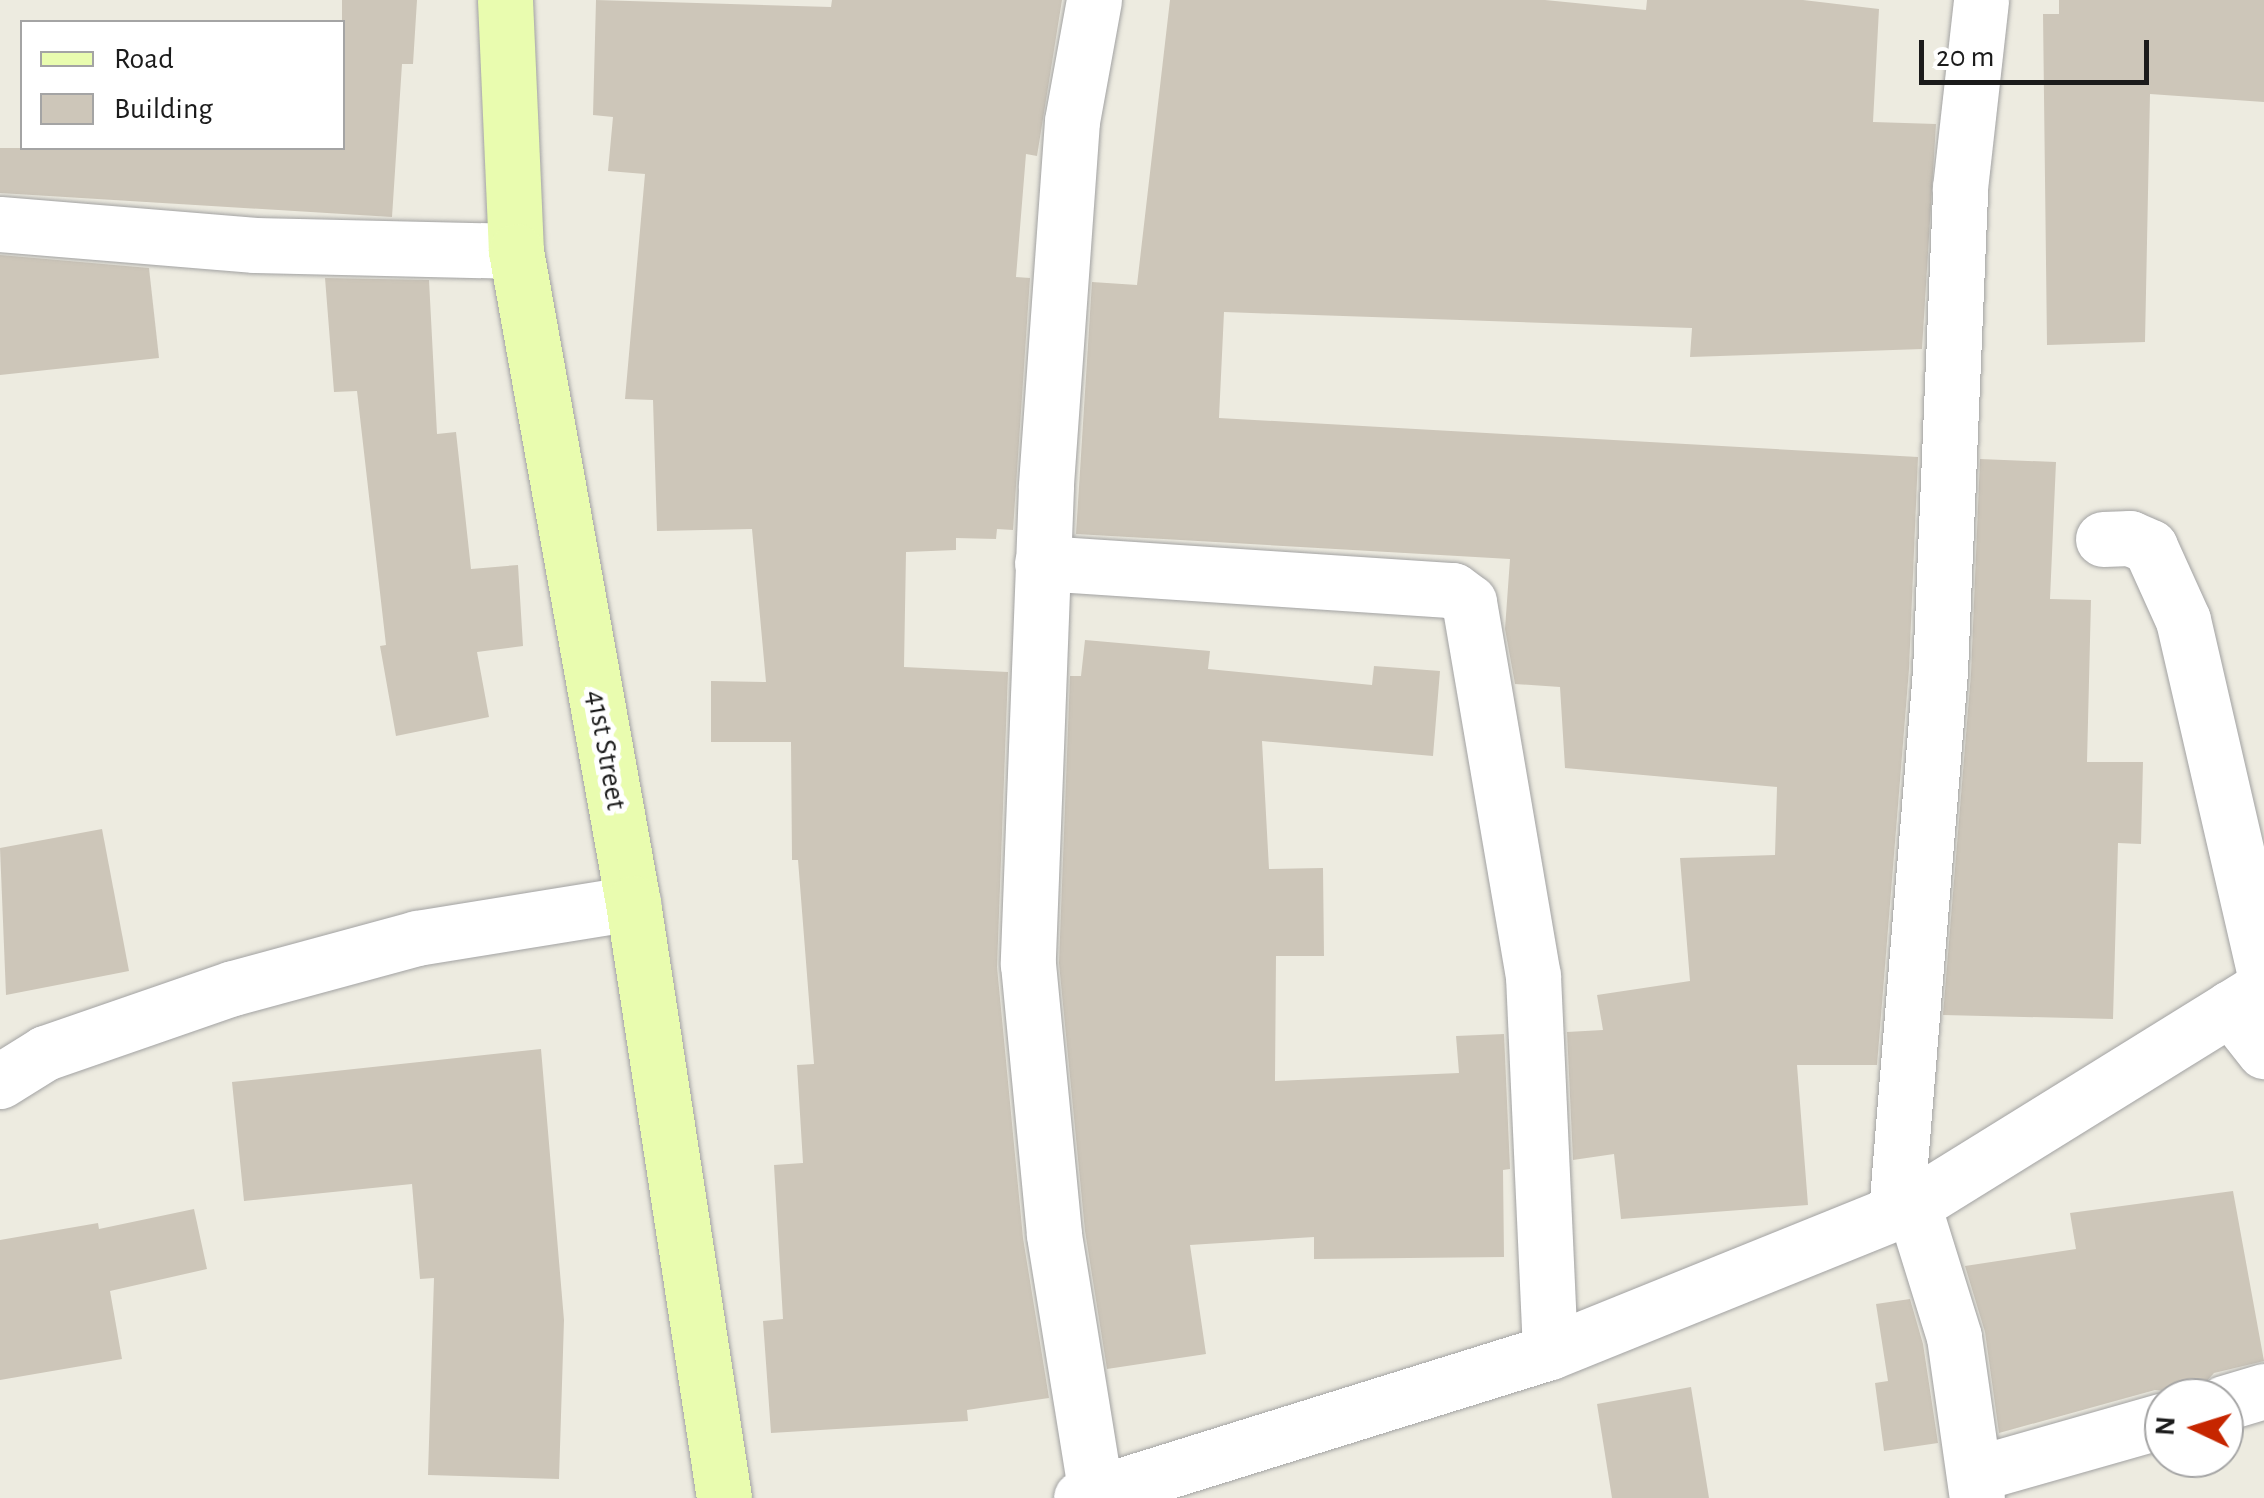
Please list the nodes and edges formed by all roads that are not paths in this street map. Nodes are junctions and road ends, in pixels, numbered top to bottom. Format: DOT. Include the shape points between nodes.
graph roads {
  1 [pos="505,0"];
  2 [pos="1094,0"];
  3 [pos="1980,0"];
  4 [pos="0,224"];
  5 [pos="516,251"];
  6 [pos="2103,539"];
  7 [pos="1042,563"];
  8 [pos="633,903"];
  9 [pos="2253,989"];
  10 [pos="2264,1051"];
  11 [pos="0,1081"];
  12 [pos="1904,1209"];
  13 [pos="1550,1352"];
  14 [pos="2144,1427"];
  15 [pos="1976,1486"];
  16 [pos="1088,1496"];
  17 [pos="724,1498"];
  1 -- 5 [label="main road, 41st Street"];
  2 -- 7 [label="street" via="1072,121"];
  3 -- 12 [label="street" via="1960,188 1940,671"];
  4 -- 5 [label="street" via="255,245"];
  5 -- 8 [label="main road, 41st Street"];
  6 -- 9 [label="street" via="2130,538 2150,547 2183,620"];
  7 -- 13 [label="street" via="1453,590 1469,602 1533,976"];
  7 -- 16 [label="street" via="1028,964"];
  8 -- 11 [label="street" via="416,938 233,988 45,1053"];
  8 -- 17 [label="main road, 41st Street"];
  9 -- 10 [label="street"];
  9 -- 12 [label="street"];
  12 -- 13 [label="street"];
  12 -- 15 [label="street" via="1954,1336"];
  13 -- 16 [label="street"];
  14 -- 15 [label="street"];
}
